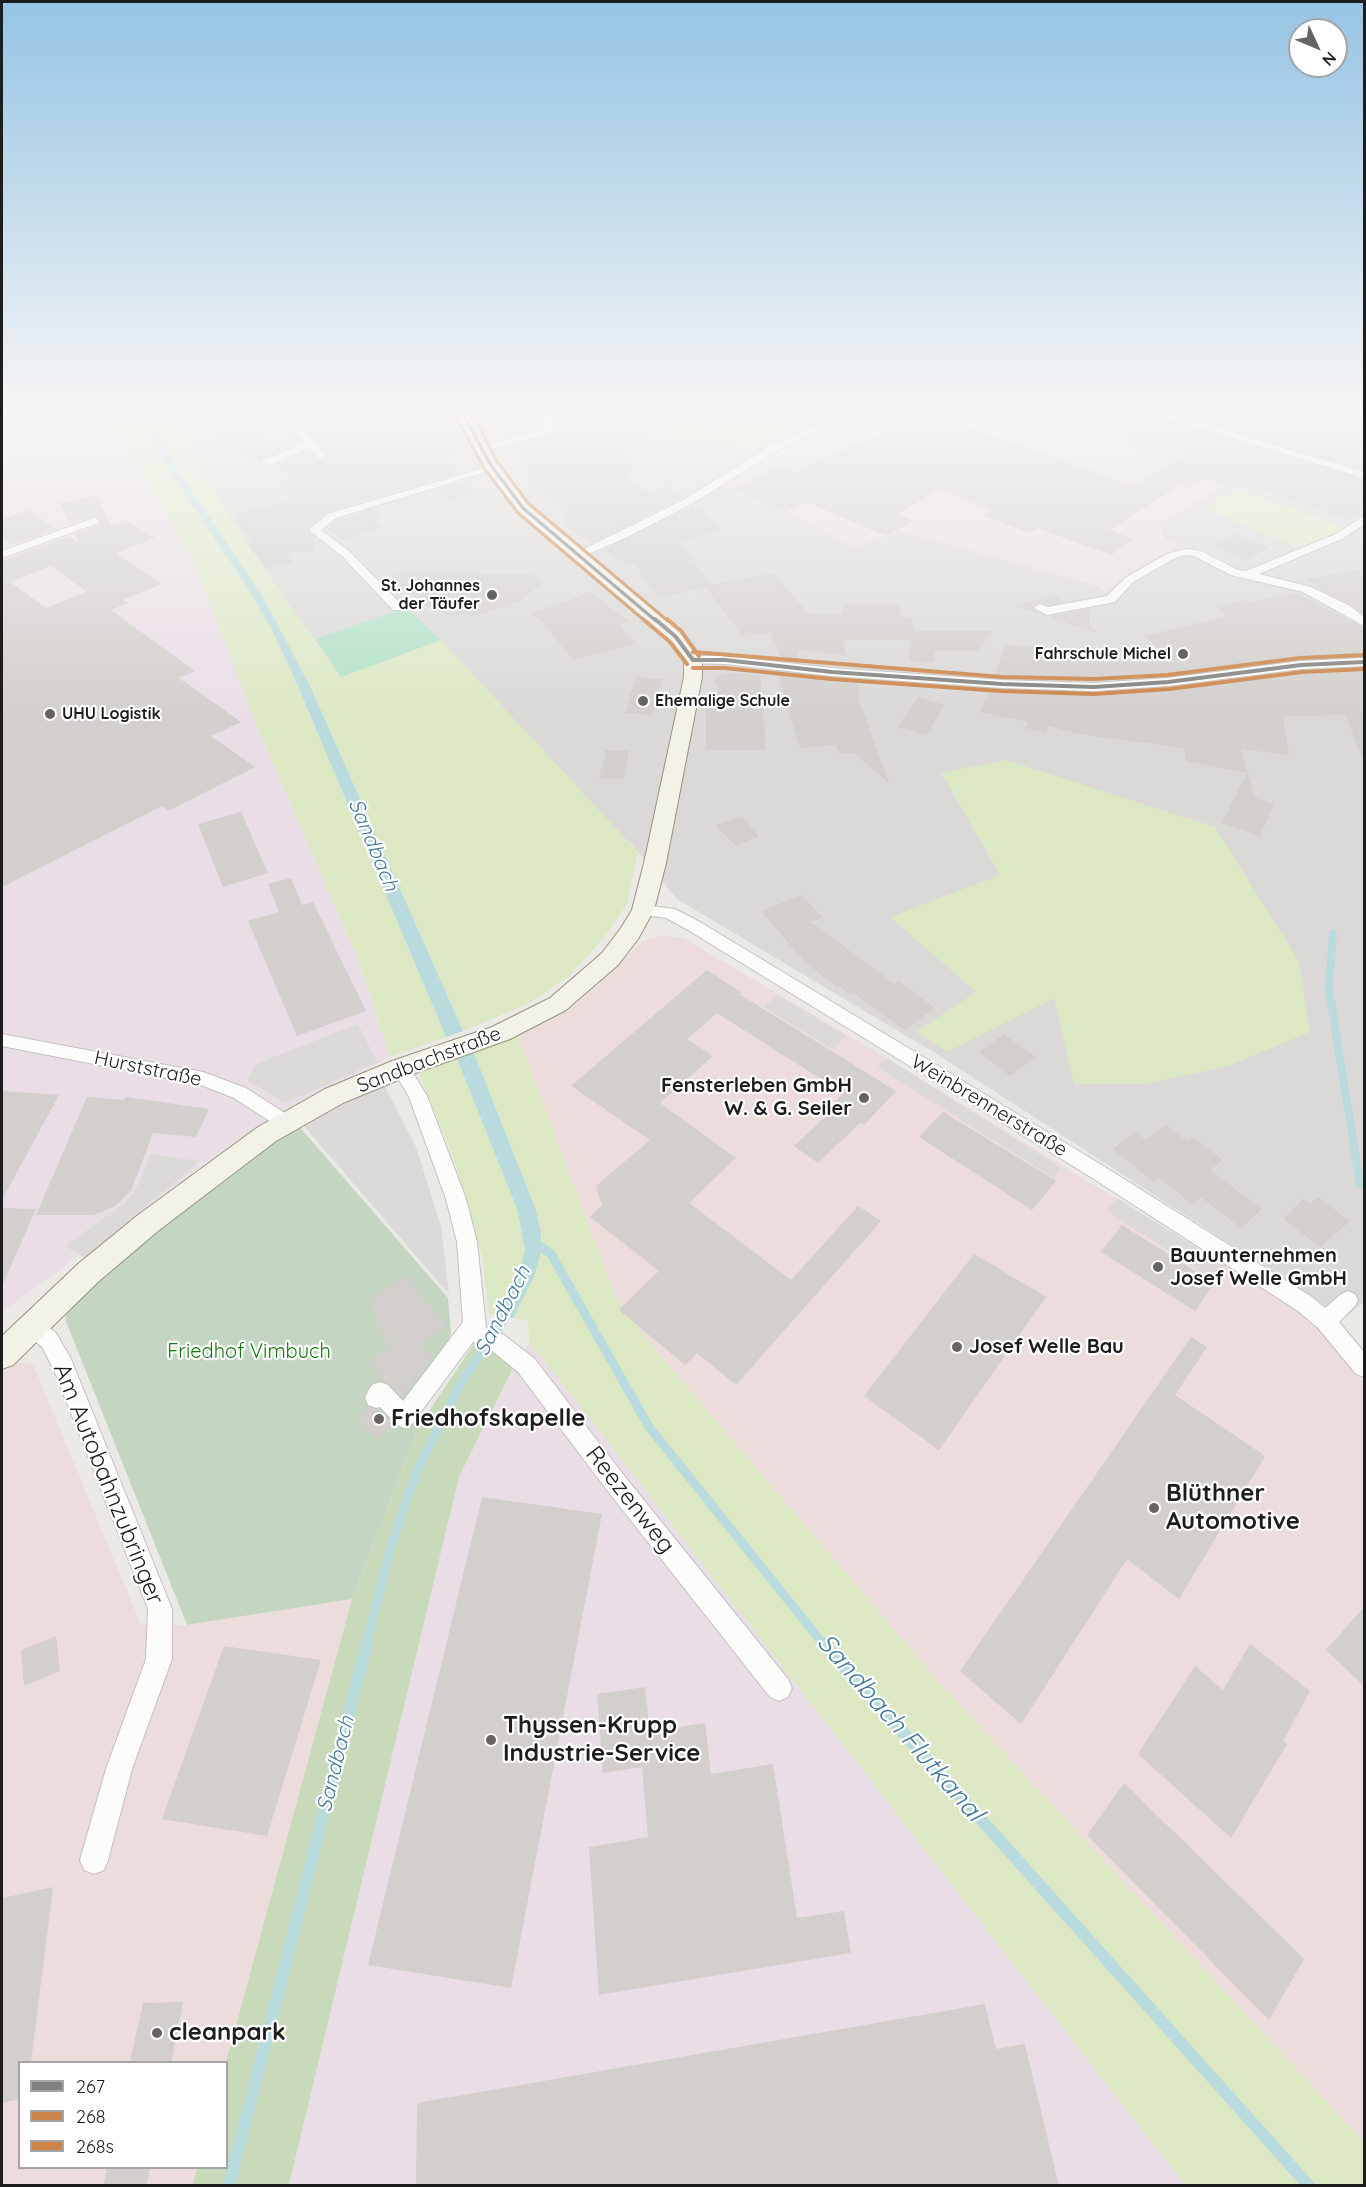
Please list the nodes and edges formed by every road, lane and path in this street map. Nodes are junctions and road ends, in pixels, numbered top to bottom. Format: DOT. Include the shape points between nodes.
graph roads {
  1 [pos="335,515"];
  2 [pos="531,515"];
  3 [pos="661,515"];
  4 [pos="1365,519"];
  5 [pos="94,521"];
  6 [pos="2,555"];
  7 [pos="578,555"];
  8 [pos="1247,575"];
  9 [pos="397,608"];
  10 [pos="1040,608"];
  11 [pos="1365,622"];
  12 [pos="693,660"];
  13 [pos="1365,662"];
  14 [pos="643,910"];
  15 [pos="2,1040"];
  16 [pos="401,1068"];
  17 [pos="285,1122"];
  18 [pos="1347,1300"];
  19 [pos="1325,1321"];
  20 [pos="31,1324"];
  21 [pos="483,1334"];
  22 [pos="2,1355"];
  23 [pos="1365,1367"];
  24 [pos="376,1398"];
  25 [pos="779,1688"];
  26 [pos="94,1860"];
  1 -- 9 [label="street" via="314,530 346,554"];
  2 -- 7 [label="street"];
  3 -- 7 [label="street"];
  4 -- 8 [label="street" via="1340,536"];
  5 -- 6 [label="street"];
  7 -- 12 [label="street" via="676,637"];
  8 -- 10 [label="street" via="1186,552 1171,556 1130,580 1111,599 1047,611"];
  8 -- 11 [label="street" via="1307,589"];
  12 -- 13 [label="street" via="1002,684 1094,687"];
  12 -- 14 [label="street, Sandbachstraße" via="693,677"];
  14 -- 16 [label="street, Sandbachstraße" via="610,959 558,1004 483,1039"];
  14 -- 19 [label="street, Weinbrennerstraße" via="669,913 694,926 1093,1169 1305,1304"];
  15 -- 17 [label="street, Hurststraße" via="203,1079 240,1093"];
  16 -- 17 [label="street, Sandbachstraße"];
  16 -- 21 [label="street" via="418,1096 456,1199"];
  17 -- 20 [label="street, Sandbachstraße" via="148,1223"];
  18 -- 19 [label="street"];
  19 -- 23 [label="street, Weinbrennerstraße"];
  20 -- 22 [label="street, Sandbachstraße"];
  20 -- 26 [label="street, Am Autobahnzubringer" via="49,1340 63,1366 160,1609 159,1659 119,1769"];
  21 -- 24 [label="street" via="404,1417 380,1392"];
  21 -- 25 [label="street, Reezenweg" via="526,1365 544,1386 614,1481"];
}
